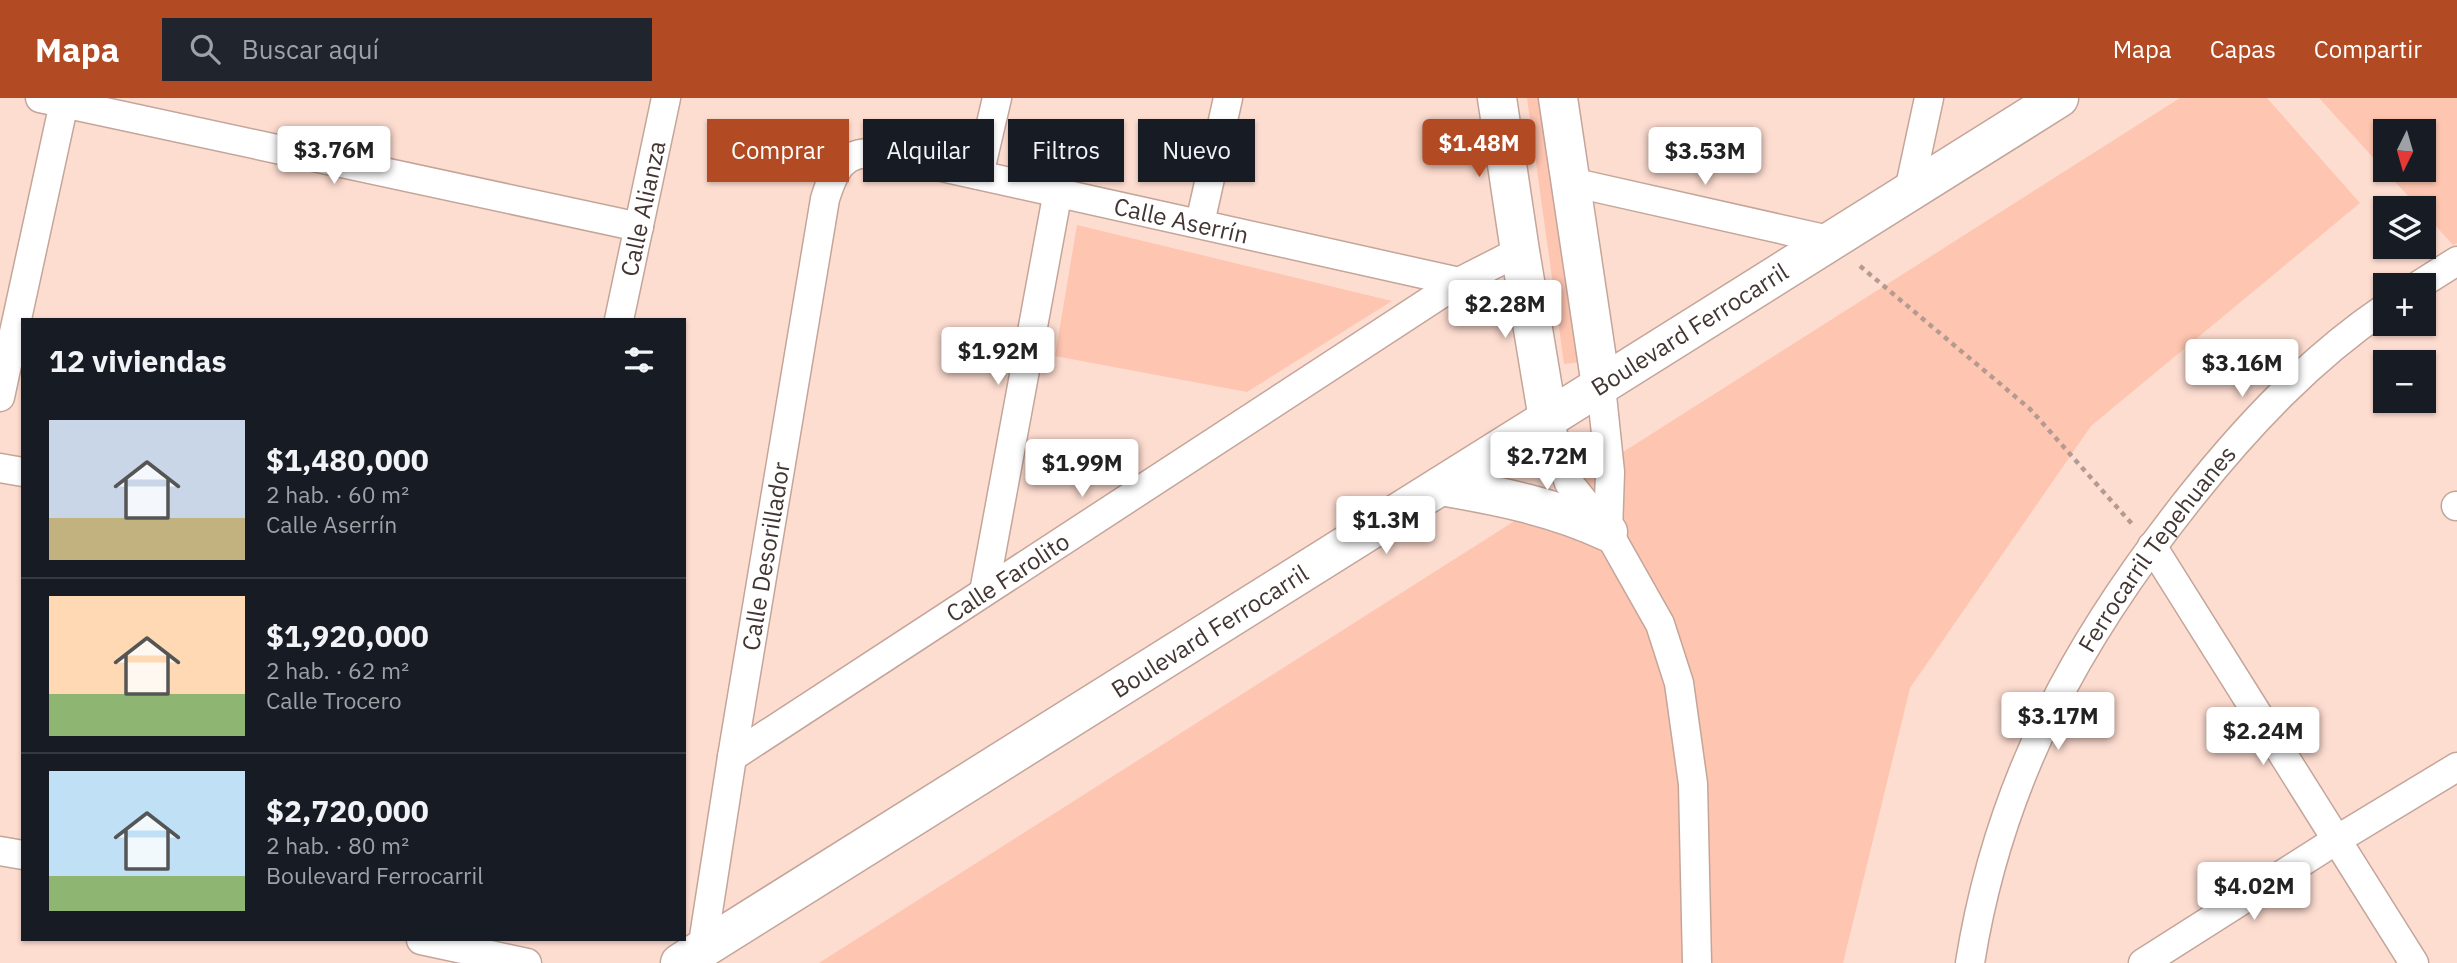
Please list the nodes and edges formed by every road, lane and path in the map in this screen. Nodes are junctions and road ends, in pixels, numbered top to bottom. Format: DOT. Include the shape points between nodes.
graph roads {
  1 [pos="666,98"];
  2 [pos="997,98"];
  3 [pos="1228,98"];
  4 [pos="1497,98"];
  5 [pos="1558,98"];
  6 [pos="1929,98"];
  7 [pos="2059,98"];
  8 [pos="56,100"];
  9 [pos="992,119"];
  10 [pos="994,178"];
  11 [pos="832,182"];
  12 [pos="1571,182"];
  13 [pos="1058,191"];
  14 [pos="1909,191"];
  15 [pos="1200,223"];
  16 [pos="639,227"];
  17 [pos="1829,240"];
  18 [pos="1520,250"];
  19 [pos="2457,261"];
  20 [pos="2436,274"];
  21 [pos="1459,282"];
  22 [pos="2373,317"];
  23 [pos="618,318"];
  24 [pos="1601,386"];
  25 [pos="0,397"];
  26 [pos="1548,418"];
  27 [pos="0,467"];
  28 [pos="21,472"];
  29 [pos="1441,486"];
  30 [pos="1608,533"];
  31 [pos="2152,546"];
  32 [pos="984,592"];
  33 [pos="732,757"];
  34 [pos="2457,767"];
  35 [pos="2338,839"];
  36 [pos="0,850"];
  37 [pos="21,855"];
  38 [pos="426,941"];
  39 [pos="485,952"];
  40 [pos="691,956"];
  41 [pos="527,963"];
  42 [pos="1697,963"];
  43 [pos="1970,963"];
  44 [pos="2143,963"];
  45 [pos="2414,963"];
  1 -- 16 [label="street, Calle Alianza"];
  2 -- 9 [label="street"];
  3 -- 15 [label="street"];
  4 -- 18 [label="main road"];
  5 -- 12 [label="main road"];
  6 -- 14 [label="street"];
  7 -- 14 [label="main road, Boulevard Ferrocarril"];
  8 -- 16 [label="street"];
  8 -- 25 [label="street"];
  10 -- 13 [label="street, Calle Aserrín"];
  11 -- 33 [label="street, Calle Desorillador" via="825,199"];
  12 -- 17 [label="street"];
  12 -- 24 [label="main road"];
  13 -- 15 [label="street, Calle Aserrín"];
  13 -- 32 [label="street"];
  14 -- 17 [label="main road, Boulevard Ferrocarril"];
  15 -- 21 [label="street, Calle Aserrín"];
  16 -- 23 [label="street, Calle Alianza"];
  17 -- 24 [label="main road, Boulevard Ferrocarril"];
  17 -- 31 [label="path" via="2029,409"];
  18 -- 21 [label="street"];
  18 -- 26 [label="main road"];
  19 -- 20 [label="street"];
  21 -- 32 [label="street, Calle Farolito"];
  22 -- 31 [label="street, Ferrocarril Tepehuanes" via="2269,405"];
  24 -- 26 [label="main road, Boulevard Ferrocarril"];
  24 -- 30 [label="street" via="1610,472"];
  26 -- 29 [label="main road, Boulevard Ferrocarril"];
  26 -- 30 [label="street" via="1569,483"];
  27 -- 28 [label="street"];
  29 -- 30 [label="main road" via="1507,497 1580,519"];
  29 -- 40 [label="main road, Boulevard Ferrocarril"];
  30 -- 42 [label="street" via="1660,624 1679,684 1693,784"];
  31 -- 35 [label="street"];
  31 -- 43 [label="street, Ferrocarril Tepehuanes" via="2077,659 2043,724 2012,796 1991,862"];
  32 -- 33 [label="street, Calle Farolito"];
  33 -- 40 [label="street, Calle Desorillador"];
  34 -- 35 [label="street"];
  35 -- 44 [label="street"];
  35 -- 45 [label="street"];
  36 -- 37 [label="street"];
  38 -- 39 [label="street"];
  39 -- 41 [label="street"];
}
